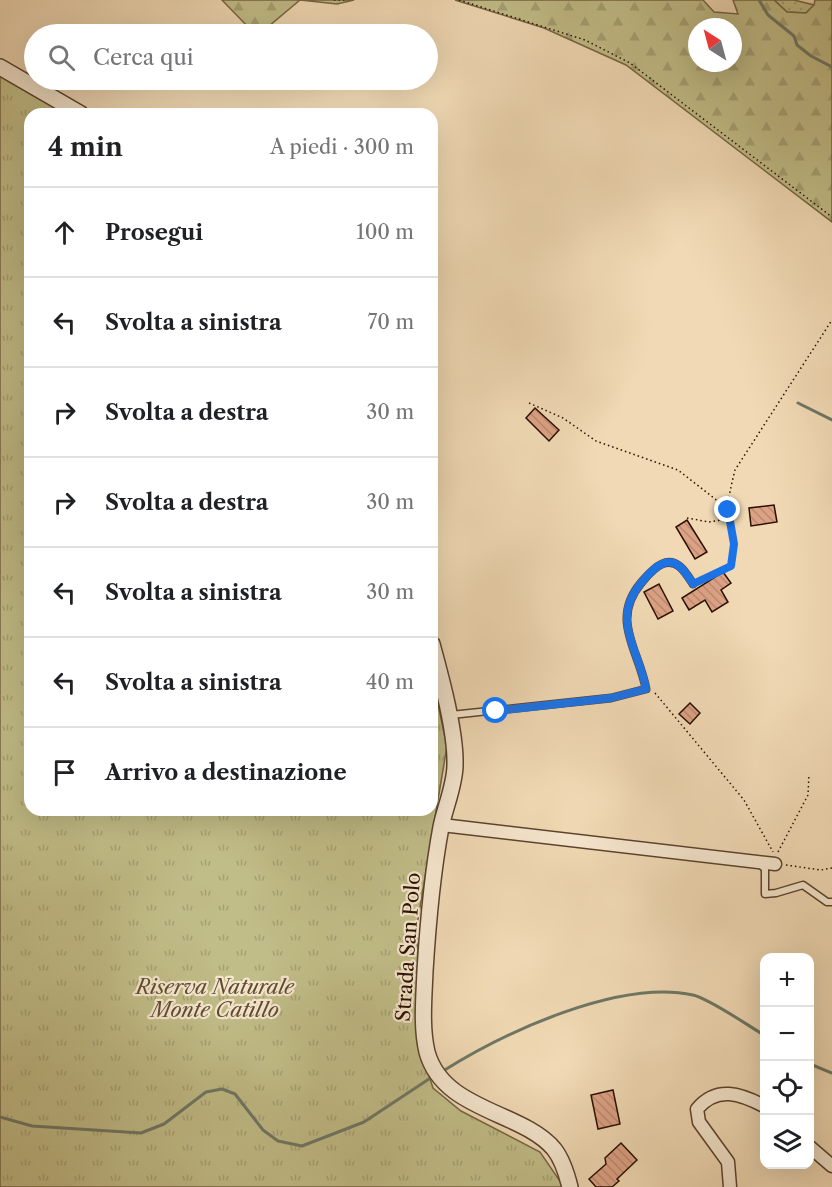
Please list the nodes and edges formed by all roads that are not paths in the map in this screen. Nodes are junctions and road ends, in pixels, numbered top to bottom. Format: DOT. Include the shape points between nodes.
graph roads {
  1 [pos="0,67"];
  2 [pos="24,81"];
  3 [pos="40,90"];
  4 [pos="71,108"];
  5 [pos="693,584"];
  6 [pos="438,671"];
  7 [pos="448,716"];
  8 [pos="442,825"];
  9 [pos="757,862"];
  10 [pos="775,864"];
  11 [pos="832,902"];
  12 [pos="760,1104"];
  13 [pos="814,1151"];
  14 [pos="832,1167"];
  15 [pos="570,1187"];
  16 [pos="730,1187"];
  1 -- 2 [label="street"];
  3 -- 4 [label="street"];
  5 -- 7 [label="lane" via="683,568 672,562 663,563 634,592 625,613 627,631 646,689 611,698"];
  6 -- 7 [label="street, Strada San Polo"];
  7 -- 8 [label="street, Strada San Polo" via="455,766"];
  8 -- 9 [label="street"];
  8 -- 15 [label="street, Strada San Polo" via="430,892 424,988 428,1056 438,1072 481,1109 518,1125 555,1150"];
  9 -- 10 [label="street"];
  9 -- 11 [label="lane" via="765,869 765,894 803,885"];
  12 -- 16 [label="street" via="739,1093 714,1096 697,1109 699,1122 728,1162"];
  13 -- 14 [label="street"];
}
